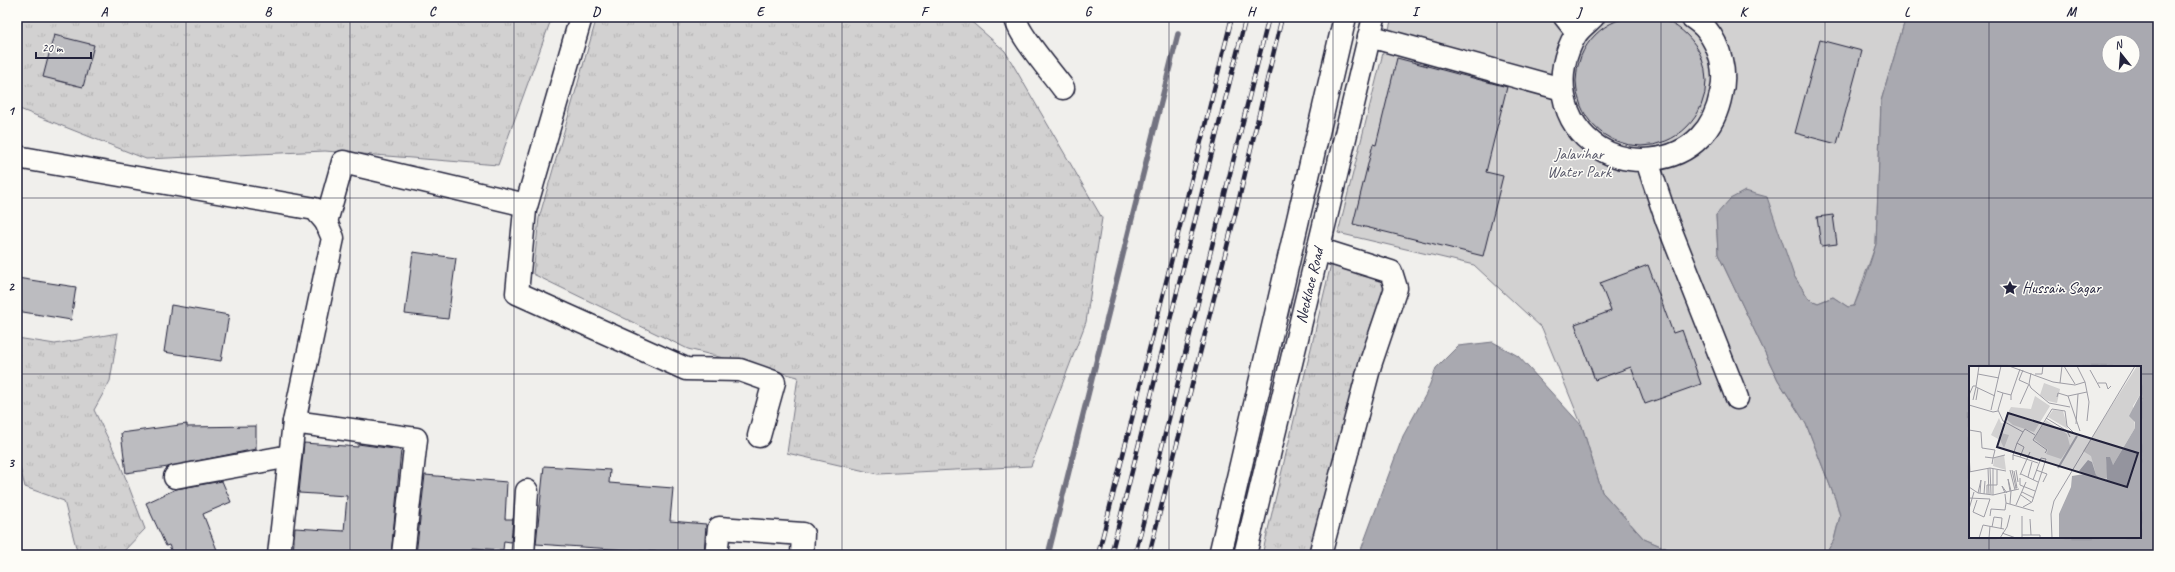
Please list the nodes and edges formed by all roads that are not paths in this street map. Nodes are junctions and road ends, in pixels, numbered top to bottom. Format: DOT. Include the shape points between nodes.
graph roads {
  1 [pos="581,17"];
  2 [pos="1016,17"];
  3 [pos="1345,17"];
  4 [pos="1593,17"];
  5 [pos="1692,17"];
  6 [pos="1571,25"];
  7 [pos="1372,27"];
  8 [pos="1063,88"];
  9 [pos="1562,89"];
  10 [pos="17,157"];
  11 [pos="1647,161"];
  12 [pos="526,206"];
  13 [pos="326,222"];
  14 [pos="1318,249"];
  15 [pos="1737,398"];
  16 [pos="294,422"];
  17 [pos="759,436"];
  18 [pos="290,456"];
  19 [pos="175,477"];
  20 [pos="527,491"];
  21 [pos="279,555"];
  22 [pos="403,555"];
  23 [pos="523,555"];
  24 [pos="716,555"];
  25 [pos="802,555"];
  26 [pos="1220,555"];
  27 [pos="1246,555"];
  28 [pos="1320,555"];
  1 -- 12 [label="street"];
  2 -- 8 [label="street" via="1015,22 1024,37"];
  3 -- 26 [label="street, Necklace Road"];
  4 -- 6 [label="street"];
  5 -- 11 [label="street" via="1706,29 1720,55 1724,84 1717,113 1694,142 1675,154"];
  6 -- 9 [label="street" via="1564,59"];
  7 -- 9 [label="street"];
  7 -- 14 [label="street, Necklace Road"];
  9 -- 11 [label="street" via="1568,112 1578,128 1600,149 1622,158"];
  10 -- 13 [label="street" via="315,209"];
  11 -- 15 [label="street" via="1667,221"];
  12 -- 13 [label="street" via="343,162"];
  12 -- 17 [label="street" via="517,293 686,369 740,370 774,382"];
  13 -- 16 [label="street" via="333,238"];
  14 -- 27 [label="street, Necklace Road"];
  14 -- 28 [label="street" via="1391,272 1396,288 1370,365"];
  16 -- 18 [label="street"];
  16 -- 22 [label="street" via="416,439"];
  18 -- 19 [label="street"];
  18 -- 21 [label="street"];
  20 -- 23 [label="street"];
  24 -- 25 [label="street" via="719,528 803,534"];
}
